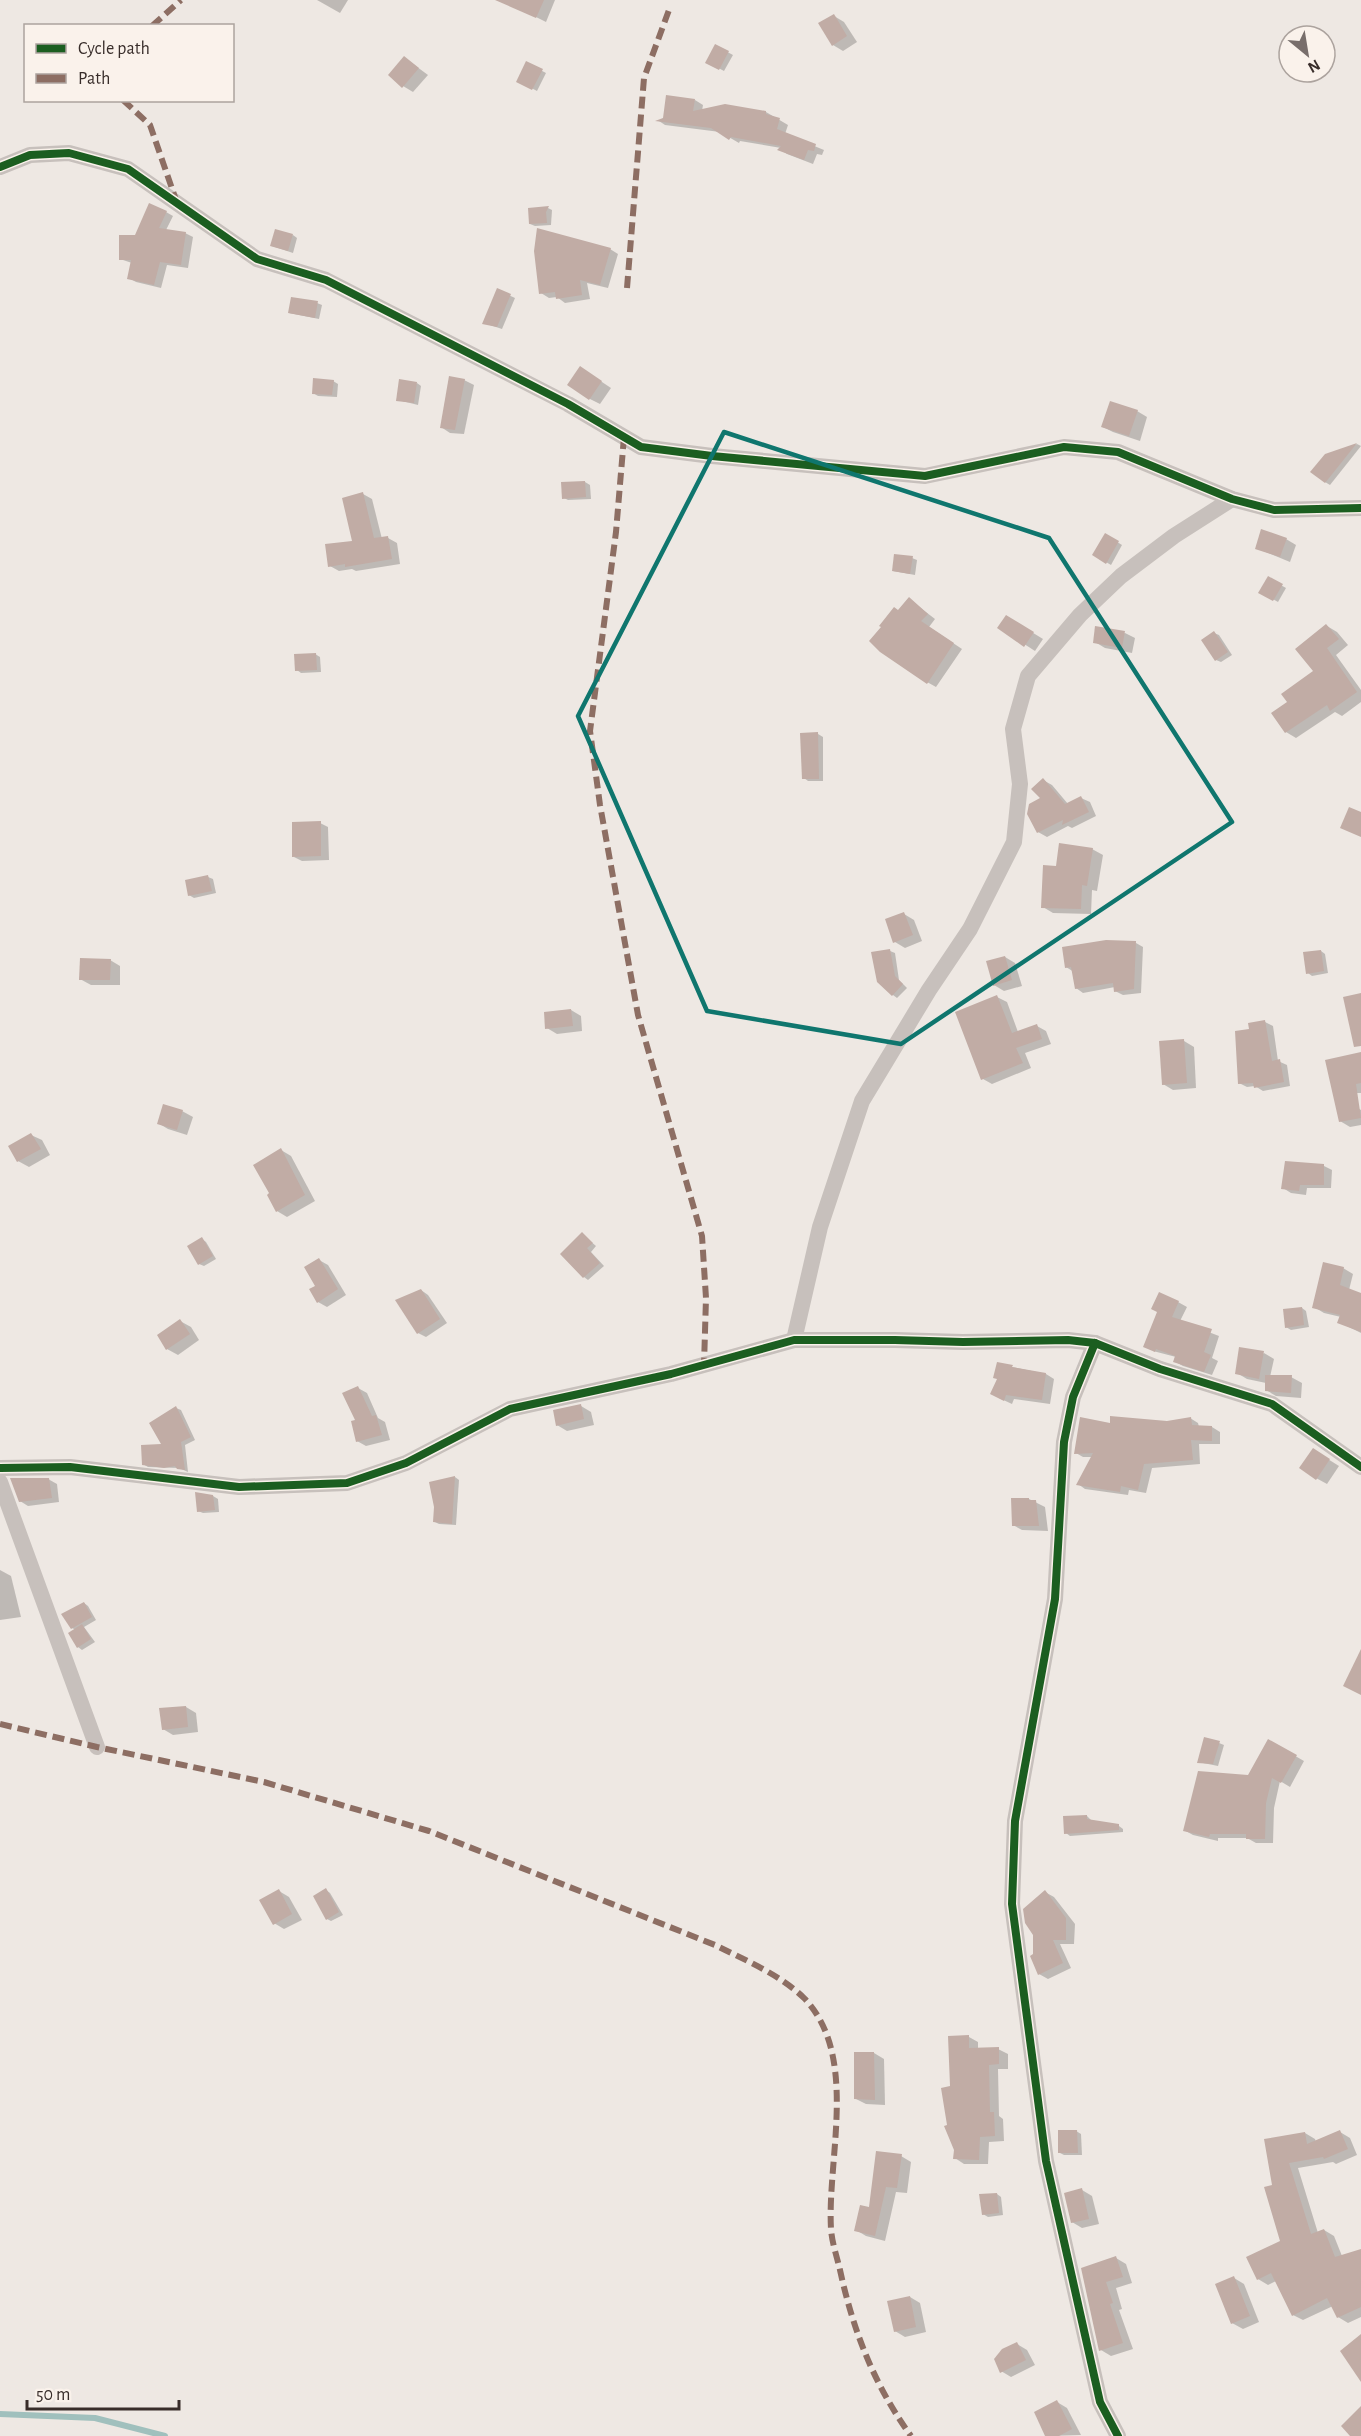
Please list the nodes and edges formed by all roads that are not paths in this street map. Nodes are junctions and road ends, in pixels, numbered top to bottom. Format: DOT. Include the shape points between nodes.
graph roads {
  1 [pos="0,167"];
  2 [pos="1232,499"];
  3 [pos="1361,508"];
  4 [pos="794,1340"];
  5 [pos="1095,1343"];
  6 [pos="1361,1467"];
  7 [pos="0,1468"];
  8 [pos="0,1482"];
  9 [pos="97,1747"];
  10 [pos="1118,2436"];
  1 -- 2 [label="street" via="30,155 69,153 128,169 257,259 326,280 568,404 641,447 925,476 1064,447 1118,452"];
  2 -- 3 [label="street" via="1274,510"];
  2 -- 4 [label="street" via="1121,576 1080,615 1028,676 1013,729 1020,784 1014,842 970,929 862,1101 819,1227"];
  4 -- 5 [label="street"];
  4 -- 7 [label="street" via="670,1374 510,1409 406,1463 347,1483 239,1487 70,1467"];
  5 -- 6 [label="street" via="1160,1369 1272,1404"];
  5 -- 10 [label="street" via="1073,1397 1064,1442 1055,1599 1015,1821 1012,1904 1046,2161 1100,2402"];
  8 -- 9 [label="street"];
}
